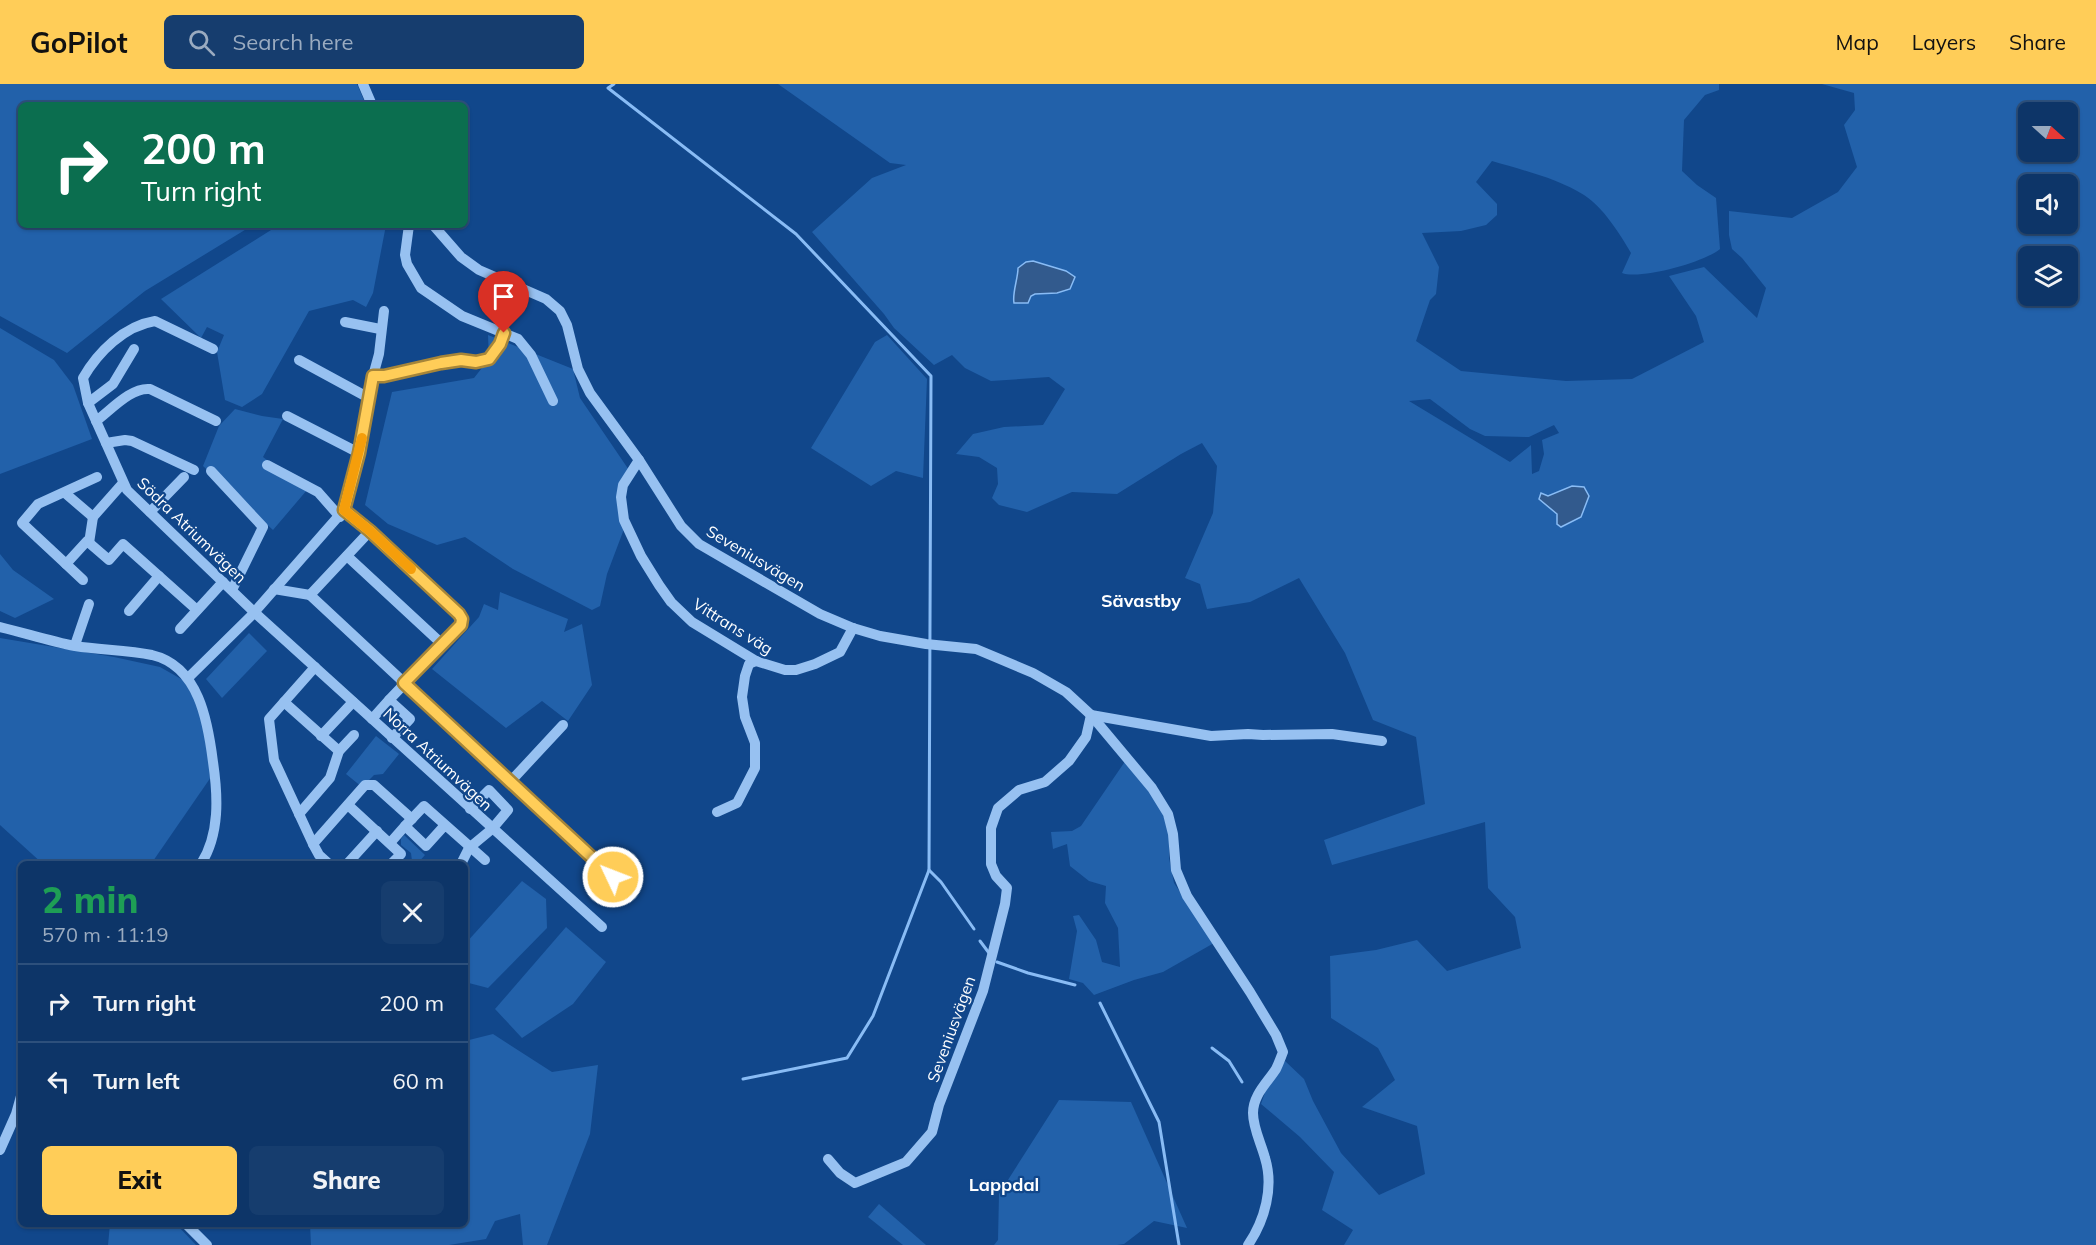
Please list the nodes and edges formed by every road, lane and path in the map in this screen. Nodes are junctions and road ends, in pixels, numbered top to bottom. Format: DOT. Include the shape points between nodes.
graph roads {
  1 [pos="363,84"];
  2 [pos="371,102"];
  3 [pos="409,228"];
  4 [pos="436,228"];
  5 [pos="384,311"];
  6 [pos="345,322"];
  7 [pos="380,329"];
  8 [pos="504,333"];
  9 [pos="134,349"];
  10 [pos="213,349"];
  11 [pos="299,360"];
  12 [pos="373,376"];
  13 [pos="369,398"];
  14 [pos="553,401"];
  15 [pos="88,403"];
  16 [pos="287,416"];
  17 [pos="96,421"];
  18 [pos="216,421"];
  19 [pos="106,443"];
  20 [pos="359,453"];
  21 [pos="639,460"];
  22 [pos="267,465"];
  23 [pos="194,470"];
  24 [pos="211,471"];
  25 [pos="97,477"];
  26 [pos="184,477"];
  27 [pos="123,483"];
  28 [pos="65,493"];
  29 [pos="150,512"];
  30 [pos="342,514"];
  31 [pos="93,517"];
  32 [pos="370,531"];
  33 [pos="89,543"];
  34 [pos="347,556"];
  35 [pos="66,564"];
  36 [pos="159,576"];
  37 [pos="83,580"];
  38 [pos="223,582"];
  39 [pos="274,589"];
  40 [pos="232,590"];
  41 [pos="310,595"];
  42 [pos="89,604"];
  43 [pos="197,610"];
  44 [pos="129,611"];
  45 [pos="254,612"];
  46 [pos="0,627"];
  47 [pos="853,628"];
  48 [pos="180,629"];
  49 [pos="442,644"];
  50 [pos="75,645"];
  51 [pos="756,662"];
  52 [pos="315,667"];
  53 [pos="188,678"];
  54 [pos="404,683"];
  55 [pos="389,700"];
  56 [pos="284,702"];
  57 [pos="353,702"];
  58 [pos="1091,715"];
  59 [pos="372,719"];
  60 [pos="563,725"];
  61 [pos="354,735"];
  62 [pos="321,736"];
  63 [pos="392,738"];
  64 [pos="1382,741"];
  65 [pos="339,751"];
  66 [pos="507,778"];
  67 [pos="487,792"];
  68 [pos="523,794"];
  69 [pos="348,806"];
  70 [pos="470,809"];
  71 [pos="508,810"];
  72 [pos="717,812"];
  73 [pos="299,814"];
  74 [pos="409,823"];
  75 [pos="445,825"];
  76 [pos="492,829"];
  77 [pos="377,831"];
  78 [pos="390,843"];
  79 [pos="313,844"];
  80 [pos="470,848"];
  81 [pos="485,860"];
  82 [pos="202,861"];
  83 [pos="326,861"];
  84 [pos="350,861"];
  85 [pos="394,861"];
  86 [pos="463,861"];
  87 [pos="613,877"];
  88 [pos="602,927"];
  89 [pos="18,1117"];
  90 [pos="0,1150"];
  91 [pos="828,1159"];
  92 [pos="189,1227"];
  93 [pos="207,1245"];
  94 [pos="1248,1245"];
  1 -- 2 [label="street"];
  3 -- 8 [label="street" via="405,255 421,288 456,313"];
  4 -- 21 [label="street, Seveniusvägen" via="461,257 479,270 546,299 560,311 578,369 590,393"];
  5 -- 7 [label="street"];
  6 -- 7 [label="street"];
  7 -- 12 [label="street"];
  8 -- 12 [label="street" via="489,359 461,360"];
  8 -- 14 [label="street" via="518,339 531,356"];
  9 -- 15 [label="street" via="113,384"];
  10 -- 15 [label="street, Södra Atriumvägen" via="155,321 146,323 84,366"];
  11 -- 13 [label="street"];
  12 -- 13 [label="street"];
  13 -- 20 [label="street"];
  15 -- 17 [label="street, Södra Atriumvägen"];
  16 -- 20 [label="street"];
  17 -- 18 [label="street" via="143,388"];
  17 -- 19 [label="street, Södra Atriumvägen"];
  19 -- 23 [label="street" via="132,441"];
  19 -- 27 [label="street, Södra Atriumvägen"];
  20 -- 30 [label="street"];
  21 -- 47 [label="street, Seveniusvägen" via="681,526 699,543 820,614"];
  21 -- 51 [label="street, Vittrans väg" via="627,477 621,497 624,520 641,556 671,602 692,622"];
  22 -- 30 [label="street" via="318,492"];
  24 -- 40 [label="street" via="263,527"];
  25 -- 28 [label="street"];
  26 -- 29 [label="street"];
  27 -- 29 [label="street, Södra Atriumvägen"];
  27 -- 31 [label="street"];
  28 -- 31 [label="street"];
  28 -- 35 [label="street" via="38,504 22,523"];
  29 -- 38 [label="street, Södra Atriumvägen"];
  30 -- 32 [label="street"];
  30 -- 39 [label="street"];
  31 -- 33 [label="street"];
  32 -- 34 [label="street"];
  32 -- 49 [label="street" via="459,614 461,625"];
  33 -- 35 [label="street"];
  33 -- 36 [label="street" via="109,560 123,544"];
  34 -- 41 [label="street"];
  34 -- 49 [label="street"];
  35 -- 37 [label="street"];
  36 -- 43 [label="street"];
  36 -- 44 [label="street"];
  38 -- 40 [label="street, Södra Atriumvägen"];
  38 -- 43 [label="street"];
  39 -- 41 [label="street"];
  39 -- 45 [label="street"];
  40 -- 45 [label="street, Södra Atriumvägen"];
  41 -- 54 [label="street"];
  42 -- 50 [label="street"];
  43 -- 48 [label="street"];
  45 -- 52 [label="street, Norra Atriumvägen"];
  45 -- 53 [label="street"];
  46 -- 50 [label="street"];
  47 -- 51 [label="street, Vittrans väg" via="840,652 815,664 785,670"];
  47 -- 58 [label="street, Seveniusvägen" via="880,636 976,650 1066,692"];
  49 -- 54 [label="street"];
  50 -- 53 [label="street" via="153,655 169,661"];
  51 -- 72 [label="street" via="749,664 744,676 742,697 755,743 755,768 736,804"];
  52 -- 56 [label="street"];
  52 -- 57 [label="street, Norra Atriumvägen"];
  53 -- 82 [label="street" via="208,726 217,805 214,835"];
  54 -- 55 [label="street"];
  54 -- 66 [label="street"];
  55 -- 59 [label="street"];
  55 -- 63 [label="street" via="410,719"];
  56 -- 62 [label="street"];
  56 -- 73 [label="street" via="269,719 274,760"];
  57 -- 59 [label="street, Norra Atriumvägen"];
  57 -- 62 [label="street"];
  58 -- 64 [label="street" via="1211,736 1332,734"];
  58 -- 91 [label="street, Seveniusvägen" via="1086,737 1069,761 1045,782 1019,790 998,808 991,828 991,864 1007,888 1005,904 984,991 932,1132 906,1162 855,1183"];
  58 -- 94 [label="street, Seveniusvägen" via="1152,788 1168,814 1176,870 1187,896 1283,1052 1258,1094 1253,1112 1269,1171 1266,1206"];
  59 -- 63 [label="street, Norra Atriumvägen"];
  60 -- 66 [label="street"];
  61 -- 65 [label="street"];
  62 -- 65 [label="street"];
  63 -- 70 [label="street, Norra Atriumvägen"];
  65 -- 73 [label="street" via="330,778"];
  66 -- 67 [label="street"];
  66 -- 68 [label="street"];
  67 -- 70 [label="street"];
  67 -- 71 [label="street"];
  68 -- 71 [label="street"];
  68 -- 87 [label="street"];
  69 -- 74 [label="street" via="365,786 374,785"];
  69 -- 77 [label="street"];
  69 -- 79 [label="street"];
  70 -- 76 [label="street, Norra Atriumvägen"];
  71 -- 76 [label="street"];
  73 -- 79 [label="street"];
  74 -- 75 [label="street" via="424,806"];
  74 -- 75 [label="street" via="426,846"];
  74 -- 78 [label="street"];
  75 -- 80 [label="street"];
  76 -- 80 [label="street"];
  76 -- 88 [label="street, Norra Atriumvägen"];
  77 -- 78 [label="street"];
  77 -- 84 [label="street"];
  78 -- 85 [label="street" via="401,854"];
  79 -- 83 [label="street"];
  80 -- 81 [label="street"];
  80 -- 86 [label="street"];
  89 -- 90 [label="street"];
  92 -- 93 [label="street"];
}
